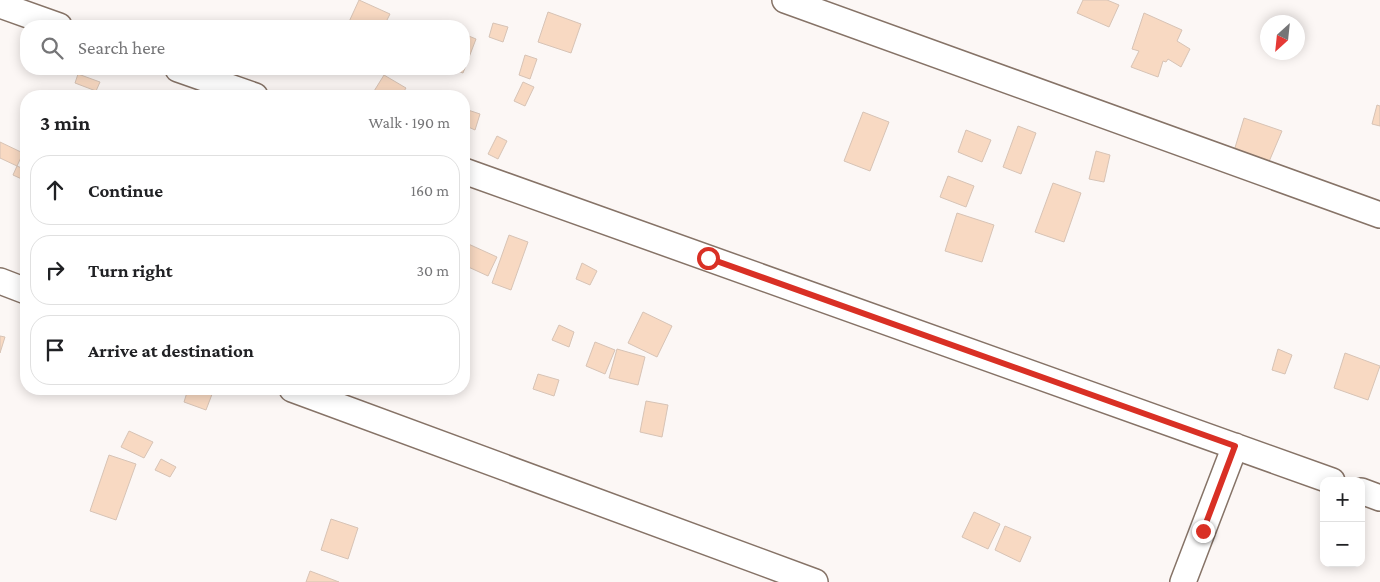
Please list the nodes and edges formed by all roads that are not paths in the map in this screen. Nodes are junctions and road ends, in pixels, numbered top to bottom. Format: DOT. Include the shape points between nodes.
graph roads {
  1 [pos="785,0"];
  2 [pos="0,5"];
  3 [pos="43,20"];
  4 [pos="195,75"];
  5 [pos="239,90"];
  6 [pos="470,173"];
  7 [pos="1380,215"];
  8 [pos="0,281"];
  9 [pos="20,289"];
  10 [pos="308,395"];
  11 [pos="1235,446"];
  12 [pos="1321,477"];
  13 [pos="1365,492"];
  14 [pos="1380,498"];
  15 [pos="815,582"];
  16 [pos="1183,582"];
  1 -- 7 [label="street"];
  2 -- 3 [label="street"];
  4 -- 5 [label="street"];
  6 -- 11 [label="street"];
  8 -- 9 [label="street"];
  10 -- 15 [label="street"];
  11 -- 12 [label="street"];
  11 -- 16 [label="street"];
  13 -- 14 [label="street"];
}
